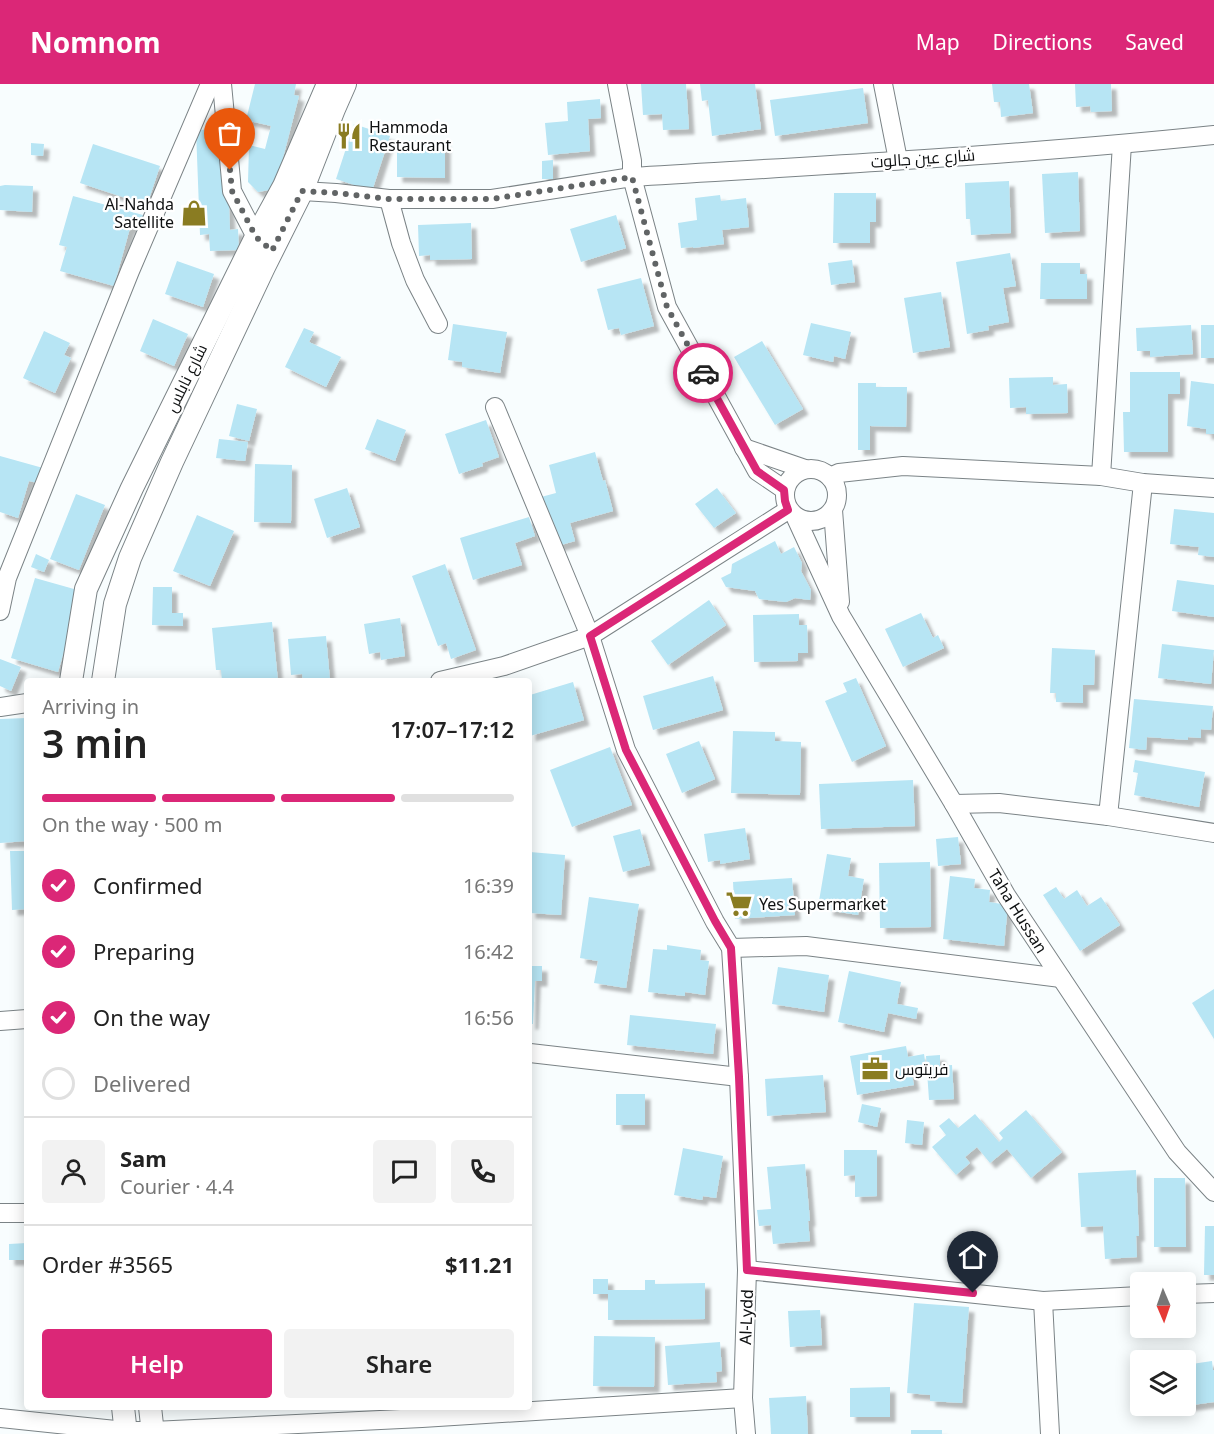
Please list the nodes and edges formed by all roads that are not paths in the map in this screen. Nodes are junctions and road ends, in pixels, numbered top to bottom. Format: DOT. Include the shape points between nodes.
graph roads {
  1 [pos="210,84"];
  2 [pos="222,84"];
  3 [pos="328,84"];
  4 [pos="345,84"];
  5 [pos="617,84"];
  6 [pos="883,84"];
  7 [pos="1214,135"];
  8 [pos="1122,144"];
  9 [pos="898,160"];
  10 [pos="632,177"];
  11 [pos="293,188"];
  12 [pos="389,199"];
  13 [pos="264,244"];
  14 [pos="438,324"];
  15 [pos="495,407"];
  16 [pos="744,448"];
  17 [pos="805,469"];
  18 [pos="1101,476"];
  19 [pos="830,477"];
  20 [pos="1143,483"];
  21 [pos="1214,488"];
  22 [pos="784,490"];
  23 [pos="833,510"];
  24 [pos="792,514"];
  25 [pos="3,572"];
  26 [pos="0,611"];
  27 [pos="841,616"];
  28 [pos="590,636"];
  29 [pos="71,678"];
  30 [pos="103,678"];
  31 [pos="453,678"];
  32 [pos="24,703"];
  33 [pos="0,707"];
  34 [pos="954,804"];
  35 [pos="1108,816"];
  36 [pos="1214,833"];
  37 [pos="731,948"];
  38 [pos="1061,978"];
  39 [pos="24,1019"];
  40 [pos="0,1021"];
  41 [pos="532,1053"];
  42 [pos="739,1077"];
  43 [pos="1214,1192"];
  44 [pos="0,1213"];
  45 [pos="24,1213"];
  46 [pos="747,1270"];
  47 [pos="1214,1293"];
  48 [pos="1196,1294"];
  49 [pos="1130,1297"];
  50 [pos="1043,1301"];
  51 [pos="743,1398"];
  52 [pos="123,1410"];
  53 [pos="150,1410"];
  54 [pos="0,1418"];
  55 [pos="422,1420"];
  56 [pos="125,1432"];
  57 [pos="153,1432"];
  58 [pos="746,1434"];
  59 [pos="1050,1434"];
  1 -- 25 [label="street"];
  2 -- 13 [label="street" via="232,191"];
  3 -- 11 [label="main road, شارع نابلس"];
  4 -- 11 [label="main road, شارع نابلس"];
  5 -- 10 [label="street"];
  6 -- 9 [label="street"];
  7 -- 8 [label="street, شارع عين جالوت"];
  8 -- 9 [label="street, شارع عين جالوت"];
  8 -- 18 [label="street"];
  9 -- 10 [label="street, شارع عين جالوت"];
  10 -- 12 [label="street, شارع عين جالوت" via="492,199"];
  10 -- 16 [label="street" via="667,307"];
  11 -- 12 [label="street, شارع عين جالوت"];
  11 -- 13 [label="main road, شارع نابلس"];
  12 -- 14 [label="street" via="401,243"];
  13 -- 29 [label="main road, شارع نابلس" via="132,488 86,589"];
  13 -- 30 [label="main road, شارع نابلس" via="130,558 115,604"];
  15 -- 28 [label="street"];
  16 -- 17 [label="street"];
  16 -- 22 [label="street" via="757,471"];
  17 -- 19 [label="street" via="815,469"];
  17 -- 22 [label="street" via="796,473"];
  18 -- 19 [label="street" via="903,466"];
  18 -- 20 [label="street"];
  19 -- 23 [label="street" via="837,489"];
  20 -- 21 [label="street"];
  20 -- 35 [label="street"];
  22 -- 24 [label="street"];
  23 -- 24 [label="street" via="816,521"];
  23 -- 27 [label="street"];
  24 -- 27 [label="street, Taha Hussan"];
  24 -- 28 [label="street"];
  25 -- 26 [label="street"];
  27 -- 34 [label="street, Taha Hussan"];
  28 -- 31 [label="street" via="504,666"];
  28 -- 37 [label="street" via="626,750"];
  32 -- 33 [label="street"];
  34 -- 35 [label="street" via="999,803"];
  34 -- 38 [label="street, Taha Hussan" via="1006,895"];
  35 -- 36 [label="street"];
  37 -- 38 [label="street" via="806,946"];
  37 -- 42 [label="street"];
  38 -- 43 [label="street, Taha Hussan" via="1177,1152"];
  39 -- 40 [label="street"];
  41 -- 42 [label="street"];
  42 -- 46 [label="street"];
  44 -- 45 [label="street"];
  46 -- 50 [label="street, Al-Lydd"];
  46 -- 51 [label="street, Al-Lydd"];
  47 -- 48 [label="street"];
  49 -- 50 [label="street, Al-Lydd"];
  50 -- 59 [label="street"];
  51 -- 55 [label="street"];
  51 -- 58 [label="street, Al-Lydd"];
  52 -- 56 [label="main road"];
  53 -- 57 [label="main road"];
  54 -- 56 [label="street"];
  55 -- 57 [label="street"];
  56 -- 57 [label="street"];
}
